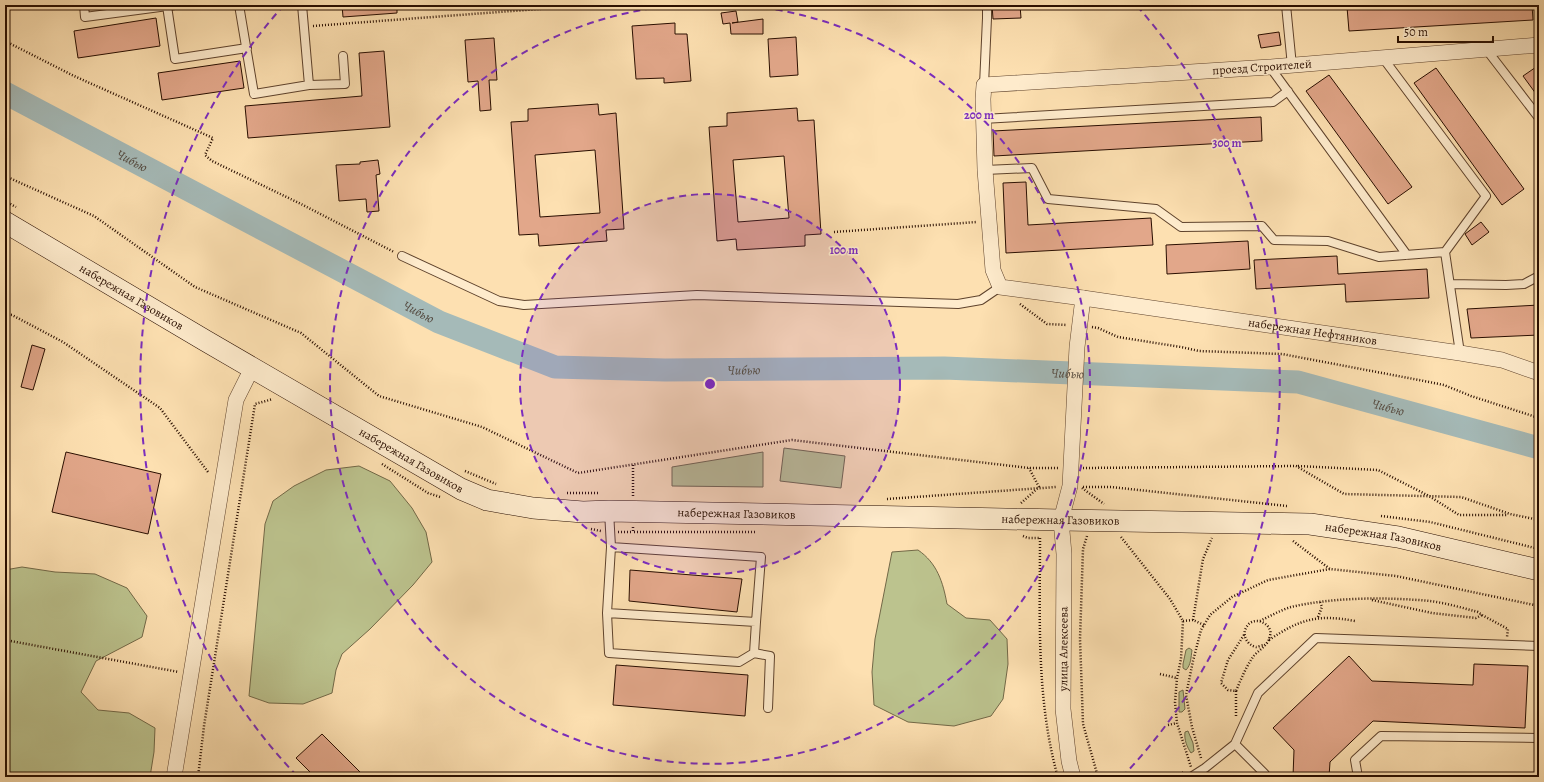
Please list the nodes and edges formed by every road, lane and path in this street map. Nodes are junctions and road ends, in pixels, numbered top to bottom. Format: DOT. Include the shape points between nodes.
graph roads {
  1 [pos="84,5"];
  2 [pos="171,5"];
  3 [pos="239,5"];
  4 [pos="302,5"];
  5 [pos="592,5"];
  6 [pos="987,5"];
  7 [pos="1286,5"];
  8 [pos="304,27"];
  9 [pos="5,41"];
  10 [pos="1539,45"];
  11 [pos="247,48"];
  12 [pos="1486,49"];
  13 [pos="343,56"];
  14 [pos="1383,58"];
  15 [pos="1292,66"];
  16 [pos="1270,67"];
  17 [pos="309,85"];
  18 [pos="984,85"];
  19 [pos="1288,91"];
  20 [pos="1539,118"];
  21 [pos="983,119"];
  22 [pos="985,170"];
  23 [pos="5,176"];
  24 [pos="5,201"];
  25 [pos="12,216"];
  26 [pos="989,220"];
  27 [pos="834,232"];
  28 [pos="1445,252"];
  29 [pos="1407,255"];
  30 [pos="402,256"];
  31 [pos="1539,276"];
  32 [pos="1450,284"];
  33 [pos="1000,287"];
  34 [pos="1083,298"];
  35 [pos="1015,300"];
  36 [pos="5,314"];
  37 [pos="1080,325"];
  38 [pos="1460,353"];
  39 [pos="252,368"];
  40 [pos="1539,373"];
  41 [pos="255,404"];
  42 [pos="1539,418"];
  43 [pos="1296,466"];
  44 [pos="459,467"];
  45 [pos="1029,468"];
  46 [pos="1078,470"];
  47 [pos="208,472"];
  48 [pos="499,485"];
  49 [pos="1075,486"];
  50 [pos="1039,487"];
  51 [pos="564,493"];
  52 [pos="633,494"];
  53 [pos="641,494"];
  54 [pos="1429,496"];
  55 [pos="883,499"];
  56 [pos="606,502"];
  57 [pos="1510,514"];
  58 [pos="1020,520"];
  59 [pos="1061,520"];
  60 [pos="1539,520"];
  61 [pos="1115,521"];
  62 [pos="610,532"];
  63 [pos="633,532"];
  64 [pos="1088,534"];
  65 [pos="1214,535"];
  66 [pos="1040,538"];
  67 [pos="1290,538"];
  68 [pos="611,547"];
  69 [pos="1330,569"];
  70 [pos="1539,570"];
  71 [pos="1366,598"];
  72 [pos="1320,602"];
  73 [pos="1539,606"];
  74 [pos="607,613"];
  75 [pos="1482,615"];
  76 [pos="1318,618"];
  77 [pos="1193,620"];
  78 [pos="1260,620"];
  79 [pos="1355,621"];
  80 [pos="756,622"];
  81 [pos="1184,622"];
  82 [pos="1204,625"];
  83 [pos="1244,635"];
  84 [pos="5,640"];
  85 [pos="1269,640"];
  86 [pos="1265,645"];
  87 [pos="1506,645"];
  88 [pos="1539,646"];
  89 [pos="754,653"];
  90 [pos="1160,674"];
  91 [pos="191,675"];
  92 [pos="1177,678"];
  93 [pos="1236,690"];
  94 [pos="768,708"];
  95 [pos="1236,721"];
  96 [pos="1177,724"];
  97 [pos="1168,725"];
  98 [pos="1539,738"];
  99 [pos="1235,744"];
  100 [pos="1191,767"];
  101 [pos="1205,768"];
  102 [pos="174,777"];
  103 [pos="198,777"];
  104 [pos="1058,777"];
  105 [pos="1074,777"];
  106 [pos="1098,777"];
  107 [pos="1191,777"];
  108 [pos="1266,777"];
  109 [pos="1358,777"];
  1 -- 2 [label="lane" via="85,17"];
  2 -- 11 [label="lane" via="175,59"];
  3 -- 11 [label="lane"];
  4 -- 8 [label="lane"];
  5 -- 8 [label="path"];
  6 -- 18 [label="lane"];
  7 -- 15 [label="lane"];
  8 -- 17 [label="lane"];
  9 -- 30 [label="path" via="74,76 213,138 205,155 212,161"];
  10 -- 12 [label="street, проезд Строителей"];
  11 -- 17 [label="lane" via="254,94"];
  12 -- 14 [label="street, проезд Строителей"];
  12 -- 20 [label="lane"];
  13 -- 17 [label="lane" via="345,84"];
  14 -- 15 [label="street, проезд Строителей"];
  14 -- 28 [label="lane" via="1486,196"];
  15 -- 16 [label="street, проезд Строителей"];
  16 -- 18 [label="street, проезд Строителей"];
  16 -- 19 [label="lane"];
  18 -- 21 [label="street"];
  19 -- 21 [label="lane" via="1273,102"];
  19 -- 29 [label="lane"];
  21 -- 22 [label="street"];
  22 -- 26 [label="street"];
  22 -- 29 [label="lane" via="1032,168 1048,199 1156,208 1181,227 1262,226 1274,240 1328,241 1379,257"];
  23 -- 45 [label="path" via="94,216 195,287 301,333 380,396 482,426 578,473 792,440"];
  24 -- 25 [label="path"];
  25 -- 39 [label="main road, набережная Газовиков"];
  26 -- 27 [label="path"];
  26 -- 33 [label="street" via="993,270"];
  28 -- 29 [label="lane"];
  28 -- 32 [label="lane"];
  30 -- 33 [label="lane" via="499,301 524,305 697,296 958,304 981,300"];
  31 -- 32 [label="lane" via="1524,284"];
  32 -- 38 [label="lane"];
  33 -- 34 [label="street, набережная Нефтяников"];
  34 -- 37 [label="street"];
  34 -- 38 [label="street, набережная Нефтяников"];
  35 -- 37 [label="path" via="1047,324"];
  36 -- 47 [label="path" via="12,315 63,342 160,408"];
  37 -- 42 [label="path" via="1098,328 1118,337 1199,351 1282,354 1444,385"];
  37 -- 46 [label="street" via="1075,406"];
  38 -- 40 [label="street, набережная Нефтяников" via="1502,360"];
  39 -- 56 [label="main road, набережная Газовиков" via="462,489 487,500 533,508 583,512"];
  39 -- 91 [label="street" via="236,400"];
  41 -- 103 [label="path"];
  43 -- 46 [label="path"];
  43 -- 54 [label="path" via="1378,470"];
  43 -- 54 [label="path" via="1344,494"];
  44 -- 48 [label="path"];
  45 -- 46 [label="path"];
  45 -- 50 [label="path"];
  46 -- 49 [label="street"];
  49 -- 50 [label="path"];
  49 -- 59 [label="street"];
  49 -- 61 [label="path" via="1105,505"];
  50 -- 55 [label="path"];
  50 -- 58 [label="path" via="1020,504"];
  51 -- 56 [label="path"];
  52 -- 53 [label="path"];
  54 -- 57 [label="path" via="1461,497"];
  54 -- 57 [label="path" via="1459,515"];
  56 -- 58 [label="main road, набережная Газовиков"];
  56 -- 62 [label="lane"];
  57 -- 60 [label="path"];
  58 -- 59 [label="main road, набережная Газовиков"];
  59 -- 61 [label="main road, набережная Газовиков"];
  59 -- 105 [label="street, улица Алексеева" via="1064,554 1063,709 1069,761"];
  61 -- 70 [label="main road, набережная Газовиков" via="1310,524 1398,537"];
  61 -- 81 [label="path" via="1114,528 1170,599"];
  62 -- 63 [label="path"];
  62 -- 68 [label="lane"];
  64 -- 106 [label="path" via="1083,549 1080,631 1082,701 1083,724"];
  65 -- 77 [label="path" via="1203,558"];
  66 -- 104 [label="path" via="1042,700 1050,750"];
  67 -- 69 [label="path"];
  68 -- 74 [label="lane"];
  68 -- 80 [label="lane" via="761,557"];
  69 -- 73 [label="path" via="1396,576"];
  69 -- 82 [label="path" via="1268,580 1232,597 1210,615"];
  71 -- 72 [label="path"];
  71 -- 75 [label="path" via="1432,602"];
  71 -- 75 [label="path" via="1432,613 1476,618"];
  72 -- 76 [label="path" via="1322,607"];
  72 -- 78 [label="path" via="1289,607"];
  74 -- 80 [label="lane"];
  74 -- 89 [label="lane" via="609,653 739,662"];
  75 -- 87 [label="path" via="1508,628"];
  76 -- 79 [label="path"];
  76 -- 85 [label="path" via="1299,623"];
  77 -- 81 [label="path"];
  77 -- 82 [label="path"];
  78 -- 83 [label="path" via="1252,621 1246,627"];
  78 -- 85 [label="path" via="1268,625 1271,632"];
  80 -- 89 [label="lane"];
  81 -- 92 [label="path"];
  82 -- 101 [label="path" via="1186,695 1192,727"];
  83 -- 86 [label="path" via="1248,643 1256,647"];
  83 -- 93 [label="path" via="1228,660 1221,683 1228,690"];
  84 -- 91 [label="path"];
  85 -- 86 [label="path"];
  86 -- 93 [label="path" via="1253,656"];
  87 -- 88 [label="lane"];
  87 -- 99 [label="lane" via="1316,638 1258,693"];
  89 -- 94 [label="lane" via="770,656"];
  90 -- 92 [label="path"];
  91 -- 102 [label="street"];
  92 -- 96 [label="path"];
  93 -- 95 [label="path"];
  96 -- 97 [label="path"];
  96 -- 100 [label="path"];
  98 -- 109 [label="lane" via="1381,736 1355,760"];
  99 -- 101 [label="lane"];
  99 -- 108 [label="lane"];
  101 -- 107 [label="lane"];
}
